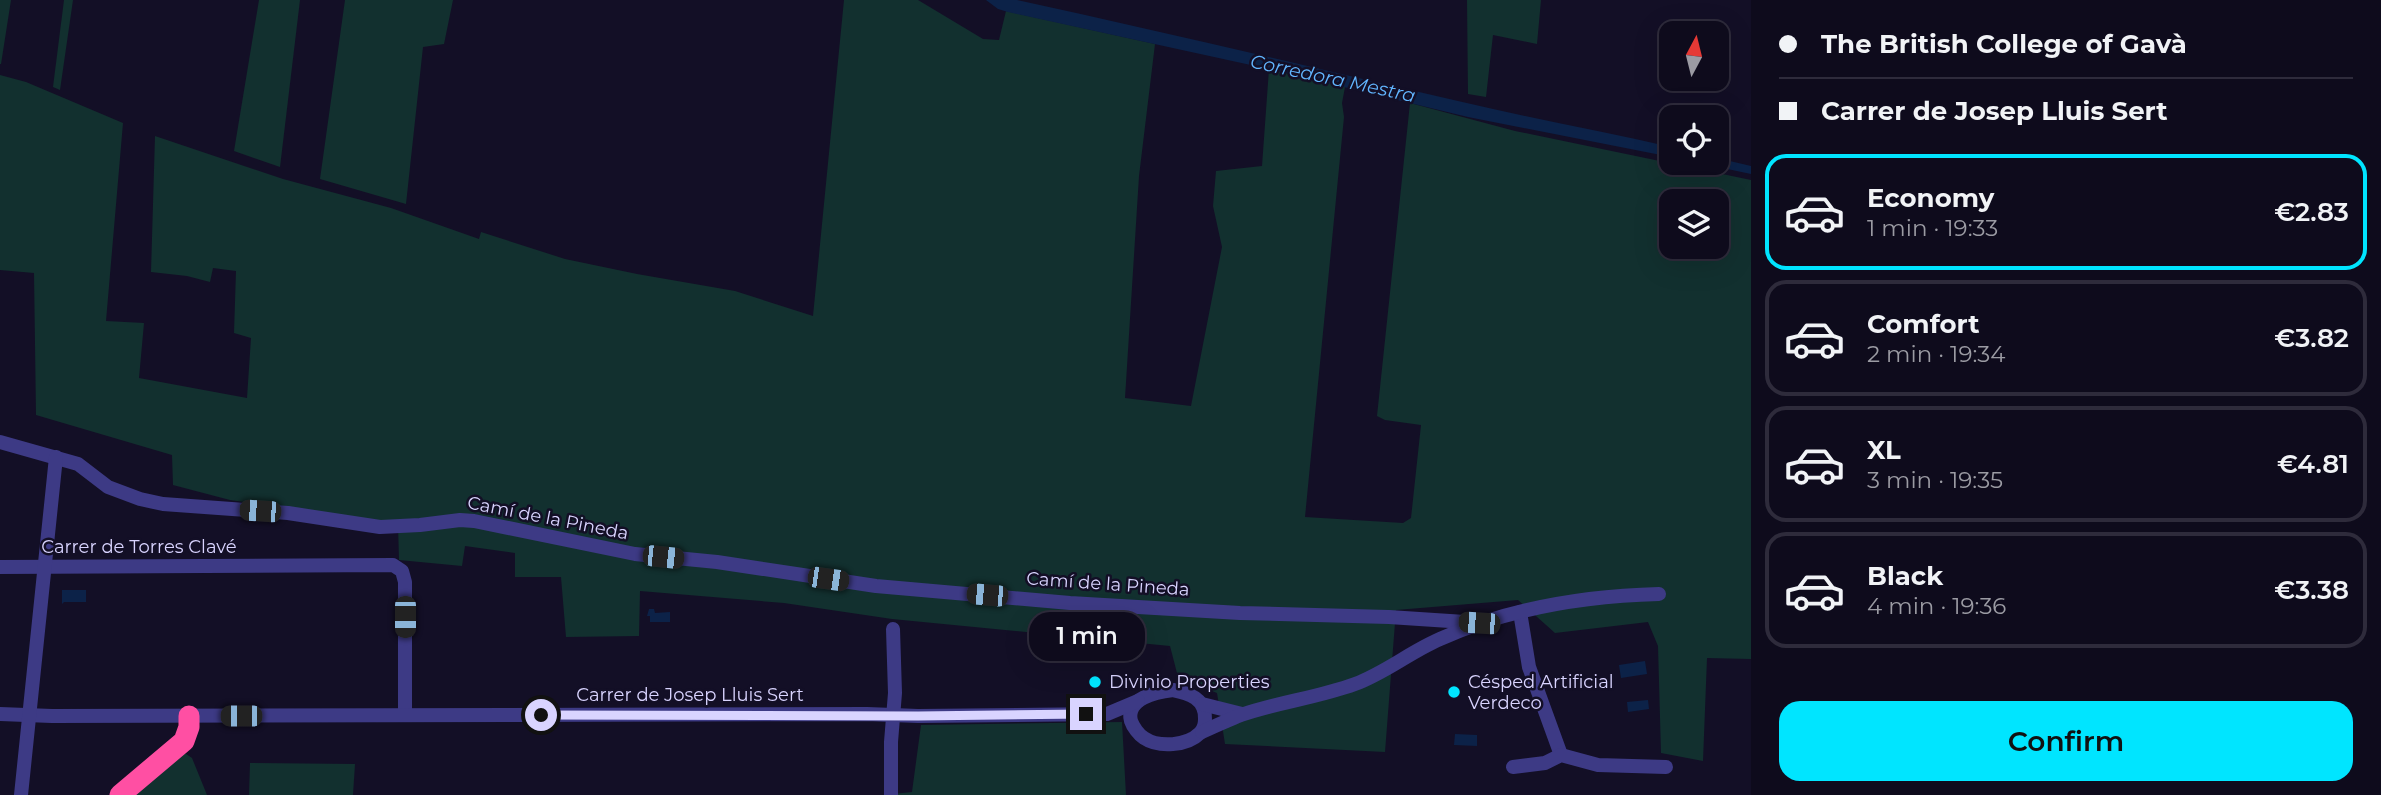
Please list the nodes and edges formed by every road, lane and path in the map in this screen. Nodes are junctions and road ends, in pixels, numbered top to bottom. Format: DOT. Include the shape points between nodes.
graph roads {
  1 [pos="0,442"];
  2 [pos="56,457"];
  3 [pos="45,566"];
  4 [pos="0,567"];
  5 [pos="1659,594"];
  6 [pos="1520,612"];
  7 [pos="1479,623"];
  8 [pos="892,629"];
  9 [pos="1138,701"];
  10 [pos="1202,704"];
  11 [pos="0,714"];
  12 [pos="1086,714"];
  13 [pos="1242,714"];
  14 [pos="30,715"];
  15 [pos="405,715"];
  16 [pos="893,715"];
  17 [pos="189,716"];
  18 [pos="1136,730"];
  19 [pos="1202,732"];
  20 [pos="1561,755"];
  21 [pos="1666,766"];
  22 [pos="1513,767"];
  23 [pos="21,795"];
  24 [pos="120,795"];
  25 [pos="891,795"];
  1 -- 2 [label="street, Camí de la Pineda"];
  2 -- 3 [label="street"];
  2 -- 7 [label="street, Camí de la Pineda" via="78,464 108,487 163,503 288,513 380,527 474,521 635,554 876,586 1070,603"];
  3 -- 4 [label="street, Carrer de Torres Clavé"];
  3 -- 14 [label="street"];
  3 -- 15 [label="street, Carrer de Torres Clavé" via="393,565 402,570 405,582"];
  5 -- 6 [label="street, Carrer de Josep Lluis Sert" via="1570,601"];
  6 -- 7 [label="street, Carrer de Josep Lluis Sert"];
  6 -- 20 [label="street" via="1529,667"];
  7 -- 13 [label="street, Carrer de Josep Lluis Sert" via="1358,683"];
  8 -- 16 [label="street"];
  9 -- 10 [label="street, Carrer de Josep Lluis Sert" via="1173,691 1194,696"];
  9 -- 12 [label="street, Carrer de Josep Lluis Sert" via="1113,712"];
  9 -- 18 [label="street" via="1130,717"];
  10 -- 13 [label="street, Carrer de Josep Lluis Sert"];
  10 -- 19 [label="street"];
  11 -- 14 [label="street, Carrer de Josep Lluis Sert"];
  12 -- 16 [label="street, Carrer de Josep Lluis Sert"];
  12 -- 18 [label="street, Carrer de Josep Lluis Sert"];
  13 -- 19 [label="street, Carrer de Josep Lluis Sert"];
  14 -- 17 [label="street, Carrer de Josep Lluis Sert"];
  14 -- 23 [label="street"];
  15 -- 16 [label="street, Carrer de Josep Lluis Sert"];
  15 -- 17 [label="street, Carrer de Josep Lluis Sert"];
  16 -- 25 [label="street"];
  17 -- 24 [label="highway" via="184,740"];
  18 -- 19 [label="street, Carrer de Josep Lluis Sert" via="1166,744 1190,740"];
  20 -- 21 [label="street" via="1598,765"];
  20 -- 22 [label="street" via="1545,763"];
}
